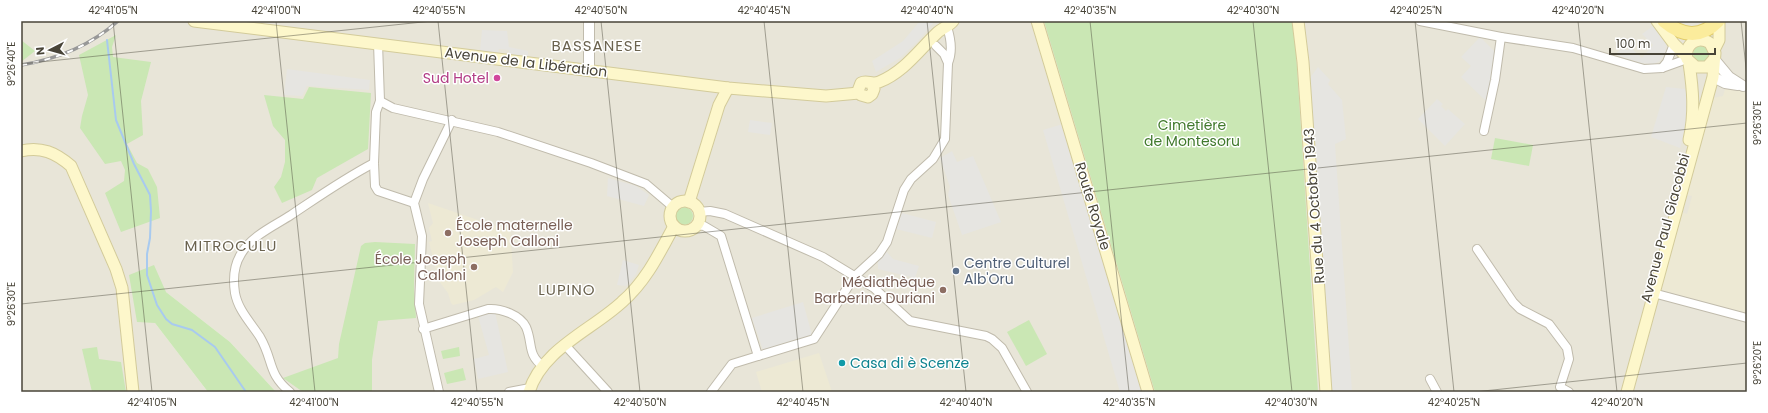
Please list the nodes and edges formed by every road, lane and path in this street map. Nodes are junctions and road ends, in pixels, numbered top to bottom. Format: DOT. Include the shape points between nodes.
graph roads {
  1 [pos="194,21"];
  2 [pos="589,21"];
  3 [pos="1038,21"];
  4 [pos="1298,21"];
  5 [pos="1420,21"];
  6 [pos="1657,21"];
  7 [pos="1664,21"];
  8 [pos="1718,21"];
  9 [pos="950,24"];
  10 [pos="1501,37"];
  11 [pos="378,43"];
  12 [pos="1674,44"];
  13 [pos="951,48"];
  14 [pos="939,49"];
  15 [pos="1714,54"];
  16 [pos="1688,59"];
  17 [pos="948,63"];
  18 [pos="1662,68"];
  19 [pos="1704,68"];
  20 [pos="590,70"];
  21 [pos="1713,77"];
  22 [pos="714,86"];
  23 [pos="873,86"];
  24 [pos="1745,87"];
  25 [pos="728,88"];
  26 [pos="380,101"];
  27 [pos="719,105"];
  28 [pos="452,120"];
  29 [pos="1484,131"];
  30 [pos="21,151"];
  31 [pos="374,163"];
  32 [pos="689,202"];
  33 [pos="414,203"];
  34 [pos="673,208"];
  35 [pos="699,212"];
  36 [pos="696,225"];
  37 [pos="674,226"];
  38 [pos="1477,249"];
  39 [pos="855,276"];
  40 [pos="1653,293"];
  41 [pos="1747,318"];
  42 [pos="424,329"];
  43 [pos="565,345"];
  44 [pos="758,356"];
  45 [pos="543,366"];
  46 [pos="1430,379"];
  47 [pos="529,390"];
  48 [pos="1559,390"];
  49 [pos="133,392"];
  50 [pos="290,392"];
  51 [pos="439,392"];
  52 [pos="509,392"];
  53 [pos="608,392"];
  54 [pos="712,392"];
  55 [pos="1027,392"];
  56 [pos="1148,392"];
  57 [pos="1326,392"];
  58 [pos="1437,392"];
  59 [pos="1568,392"];
  60 [pos="1620,392"];
  61 [pos="1627,392"];
  1 -- 11 [label="main road, Avenue de la Libération"];
  2 -- 20 [label="street"];
  3 -- 56 [label="main road, Route Royale"];
  4 -- 57 [label="main road, Rue du 4 Octobre 1943"];
  5 -- 10 [label="street"];
  6 -- 12 [label="main road"];
  7 -- 8 [label="main road" via="1687,34 1700,32"];
  8 -- 15 [label="main road, Avenue Paul Giacobbi" via="1719,40"];
  9 -- 13 [label="street"];
  9 -- 14 [label="main road"];
  9 -- 23 [label="main road" via="905,66"];
  10 -- 18 [label="street" via="1573,48 1644,69"];
  10 -- 29 [label="street"];
  11 -- 20 [label="main road, Avenue de la Libération"];
  11 -- 26 [label="street"];
  12 -- 16 [label="main road"];
  12 -- 18 [label="street"];
  13 -- 14 [label="street"];
  13 -- 17 [label="street"];
  14 -- 17 [label="street"];
  14 -- 23 [label="main road" via="902,76"];
  15 -- 16 [label="main road" via="1707,41 1699,40 1689,45"];
  15 -- 19 [label="main road" via="1710,65"];
  15 -- 21 [label="main road, Avenue Paul Giacobbi"];
  15 -- 24 [label="street" via="1729,77"];
  16 -- 18 [label="street"];
  16 -- 19 [label="main road" via="1696,68"];
  16 -- 60 [label="main road, Avenue Paul Giacobbi" via="1694,99 1693,124"];
  17 -- 39 [label="street" via="945,139 933,159 911,179 904,190 887,242 879,254"];
  19 -- 21 [label="main road"];
  20 -- 22 [label="main road, Avenue de la Libération"];
  21 -- 24 [label="street" via="1725,83"];
  21 -- 40 [label="main road, Avenue Paul Giacobbi"];
  22 -- 25 [label="main road, Avenue de la Libération"];
  22 -- 27 [label="main road"];
  23 -- 25 [label="main road, Avenue de la Libération" via="872,94 868,97 859,93 826,96"];
  25 -- 27 [label="main road"];
  26 -- 28 [label="street" via="393,108"];
  26 -- 31 [label="street" via="376,112"];
  27 -- 32 [label="main road"];
  28 -- 33 [label="street"];
  28 -- 34 [label="street" via="500,132 631,177 652,188"];
  30 -- 49 [label="main road" via="50,151 71,166 122,288"];
  31 -- 33 [label="street" via="375,186 378,192"];
  31 -- 50 [label="street" via="253,240 241,254 235,268 235,292 238,303 268,351 272,373 278,383"];
  32 -- 34 [label="main road" via="680,202"];
  32 -- 35 [label="main road"];
  33 -- 42 [label="street" via="422,236 419,298"];
  34 -- 37 [label="main road" via="670,217"];
  35 -- 36 [label="main road" via="699,221"];
  35 -- 39 [label="street" via="725,214 823,257"];
  36 -- 37 [label="main road" via="685,231"];
  36 -- 44 [label="street" via="704,226 721,236"];
  37 -- 43 [label="main road" via="656,260 635,289 622,302"];
  38 -- 48 [label="street" via="1513,302 1520,309 1549,324 1567,348 1569,359"];
  39 -- 44 [label="street" via="814,339"];
  39 -- 55 [label="street" via="874,288 910,321 992,339 1002,348"];
  40 -- 41 [label="street"];
  40 -- 61 [label="main road, Avenue Paul Giacobbi"];
  42 -- 45 [label="street" via="488,309 508,312 525,326 535,360"];
  42 -- 51 [label="street"];
  43 -- 45 [label="main road"];
  43 -- 53 [label="street"];
  44 -- 54 [label="street" via="732,364"];
  45 -- 47 [label="main road"];
  46 -- 58 [label="street"];
  47 -- 52 [label="street"];
  48 -- 59 [label="street"];
}
